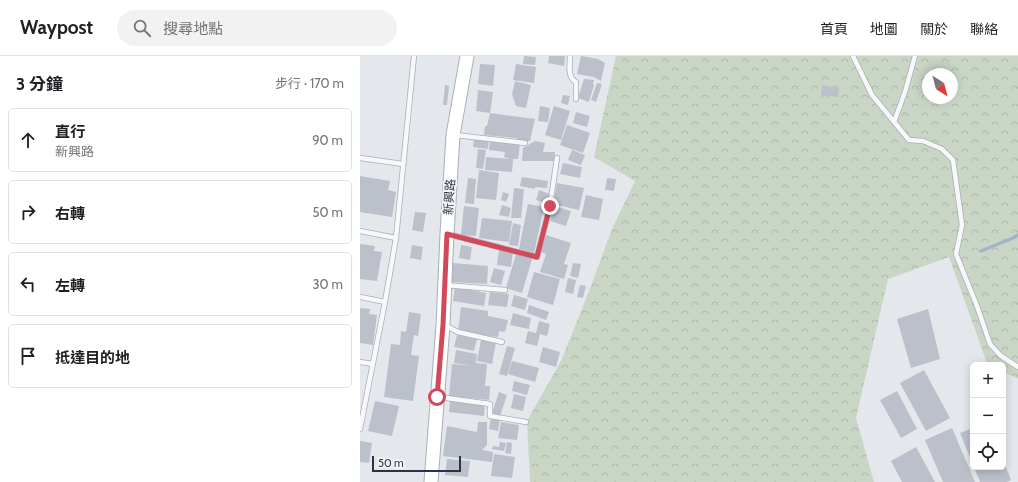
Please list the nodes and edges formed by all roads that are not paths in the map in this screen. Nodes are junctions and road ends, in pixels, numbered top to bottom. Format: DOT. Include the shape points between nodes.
graph roads {
  1 [pos="414,56"];
  2 [pos="467,56"];
  3 [pos="570,56"];
  4 [pos="854,56"];
  5 [pos="916,56"];
  6 [pos="576,99"];
  7 [pos="894,122"];
  8 [pos="454,135"];
  9 [pos="524,143"];
  10 [pos="360,158"];
  11 [pos="557,158"];
  12 [pos="403,164"];
  13 [pos="360,231"];
  14 [pos="447,234"];
  15 [pos="396,238"];
  16 [pos="444,285"];
  17 [pos="505,290"];
  18 [pos="360,298"];
  19 [pos="385,302"];
  20 [pos="443,325"];
  21 [pos="502,342"];
  22 [pos="360,362"];
  23 [pos="373,364"];
  24 [pos="1018,367"];
  25 [pos="437,397"];
  26 [pos="526,422"];
  27 [pos="360,429"];
  28 [pos="431,482"];
  1 -- 12 [label="lane"];
  2 -- 8 [label="street, 新興路"];
  3 -- 6 [label="lane" via="569,75 571,80 576,82"];
  4 -- 7 [label="lane" via="872,95"];
  5 -- 7 [label="lane"];
  7 -- 24 [label="lane" via="909,140 923,141 942,149 953,160 962,225 956,254 990,344 1000,356"];
  8 -- 9 [label="lane"];
  8 -- 14 [label="street, 新興路"];
  10 -- 12 [label="lane"];
  11 -- 14 [label="lane" via="550,206 537,257"];
  12 -- 15 [label="lane"];
  13 -- 15 [label="lane"];
  14 -- 16 [label="street, 新興路"];
  15 -- 19 [label="lane"];
  16 -- 17 [label="lane"];
  16 -- 20 [label="street, 新興路"];
  18 -- 19 [label="lane"];
  19 -- 23 [label="lane"];
  20 -- 21 [label="lane" via="458,332"];
  20 -- 25 [label="street, 新興路"];
  22 -- 23 [label="lane"];
  23 -- 27 [label="lane"];
  25 -- 26 [label="lane" via="490,404 490,416"];
  25 -- 28 [label="street, 新興路"];
}
